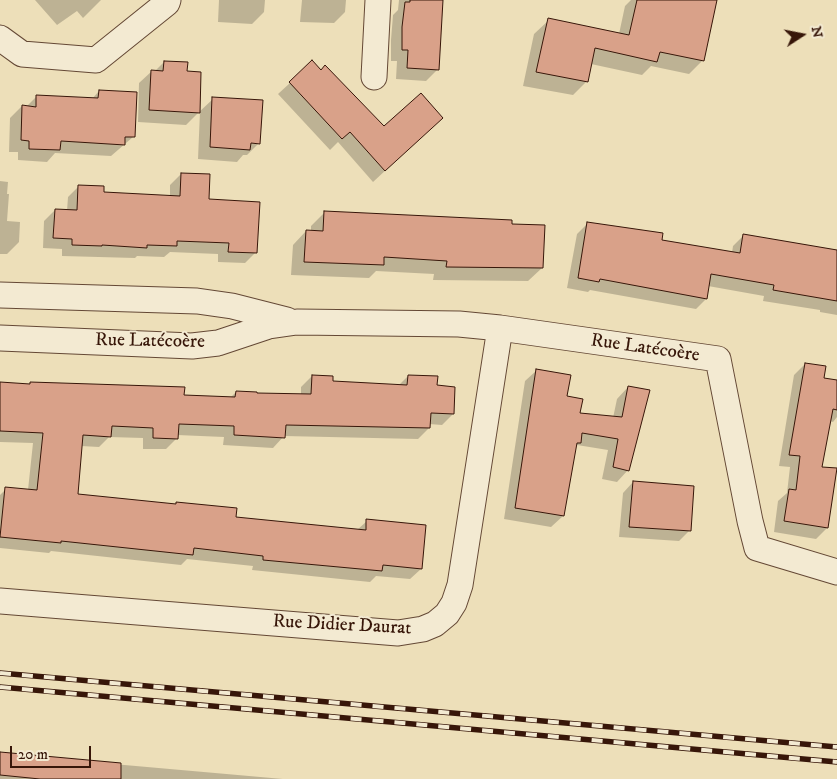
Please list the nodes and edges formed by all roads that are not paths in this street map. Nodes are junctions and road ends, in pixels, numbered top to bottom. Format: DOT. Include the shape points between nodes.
graph roads {
  1 [pos="168,0"];
  2 [pos="378,0"];
  3 [pos="0,38"];
  4 [pos="374,77"];
  5 [pos="0,295"];
  6 [pos="297,322"];
  7 [pos="500,328"];
  8 [pos="0,338"];
  9 [pos="837,572"];
  10 [pos="0,601"];
  1 -- 3 [label="street" via="96,60 22,54"];
  2 -- 4 [label="street"];
  5 -- 6 [label="street, Rue Latécoère" via="198,302 232,306"];
  6 -- 7 [label="street, Rue Latécoère" via="459,324"];
  6 -- 8 [label="street, Rue Latécoère" via="269,326 218,343 192,346"];
  7 -- 9 [label="street, Rue Latécoère" via="718,359 757,548"];
  7 -- 10 [label="street, Rue Didier Daurat" via="460,586 447,614 435,624 398,633"];
}
